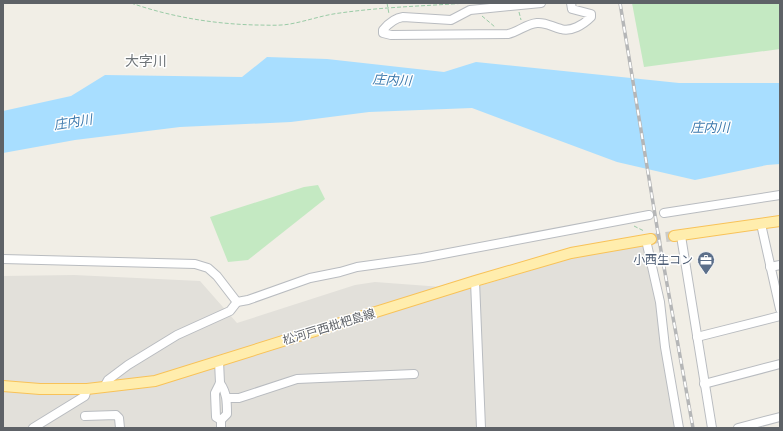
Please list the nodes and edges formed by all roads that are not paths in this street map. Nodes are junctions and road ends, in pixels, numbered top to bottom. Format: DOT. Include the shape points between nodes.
graph roads {
  1 [pos="541,3"];
  2 [pos="571,3"];
  3 [pos="472,6"];
  4 [pos="780,195"];
  5 [pos="664,213"];
  6 [pos="649,215"];
  7 [pos="780,221"];
  8 [pos="761,224"];
  9 [pos="678,236"];
  10 [pos="649,240"];
  11 [pos="3,259"];
  12 [pos="780,265"];
  13 [pos="770,267"];
  14 [pos="475,281"];
  15 [pos="237,302"];
  16 [pos="780,309"];
  17 [pos="780,316"];
  18 [pos="697,337"];
  19 [pos="219,361"];
  20 [pos="780,364"];
  21 [pos="414,374"];
  22 [pos="220,383"];
  23 [pos="704,384"];
  24 [pos="3,386"];
  25 [pos="104,387"];
  26 [pos="88,389"];
  27 [pos="227,398"];
  28 [pos="85,416"];
  29 [pos="780,417"];
  30 [pos="221,424"];
  31 [pos="33,428"];
  32 [pos="120,428"];
  33 [pos="482,428"];
  34 [pos="679,428"];
  35 [pos="712,428"];
  36 [pos="738,428"];
  1 -- 3 [label="street"];
  2 -- 3 [label="street" via="572,8 591,14 591,17 569,30 535,23 513,33 502,34 383,33 383,30 397,18 451,20"];
  4 -- 5 [label="street"];
  6 -- 15 [label="street" via="422,258 358,267 310,278"];
  7 -- 8 [label="main road"];
  8 -- 9 [label="main road"];
  8 -- 13 [label="street"];
  9 -- 18 [label="street"];
  10 -- 14 [label="main road, 松河戸西枇杷島線" via="571,253"];
  10 -- 34 [label="street"];
  11 -- 15 [label="street" via="194,264 208,268"];
  12 -- 13 [label="street"];
  13 -- 16 [label="street"];
  14 -- 19 [label="main road, 松河戸西枇杷島線"];
  14 -- 33 [label="street"];
  15 -- 25 [label="street" via="230,311 177,335 134,361 108,380"];
  17 -- 18 [label="street"];
  18 -- 23 [label="street"];
  19 -- 22 [label="street"];
  19 -- 25 [label="main road, 松河戸西枇杷島線" via="155,381"];
  20 -- 23 [label="street"];
  21 -- 27 [label="street" via="297,379 239,398"];
  22 -- 27 [label="street"];
  22 -- 30 [label="street" via="215,393 215,401 216,417"];
  23 -- 35 [label="street"];
  24 -- 26 [label="main road, 松河戸西枇杷島線"];
  25 -- 26 [label="main road, 松河戸西枇杷島線"];
  26 -- 31 [label="street" via="84,396"];
  27 -- 30 [label="street" via="227,414"];
  28 -- 32 [label="street" via="116,415"];
  29 -- 36 [label="street"];
}
